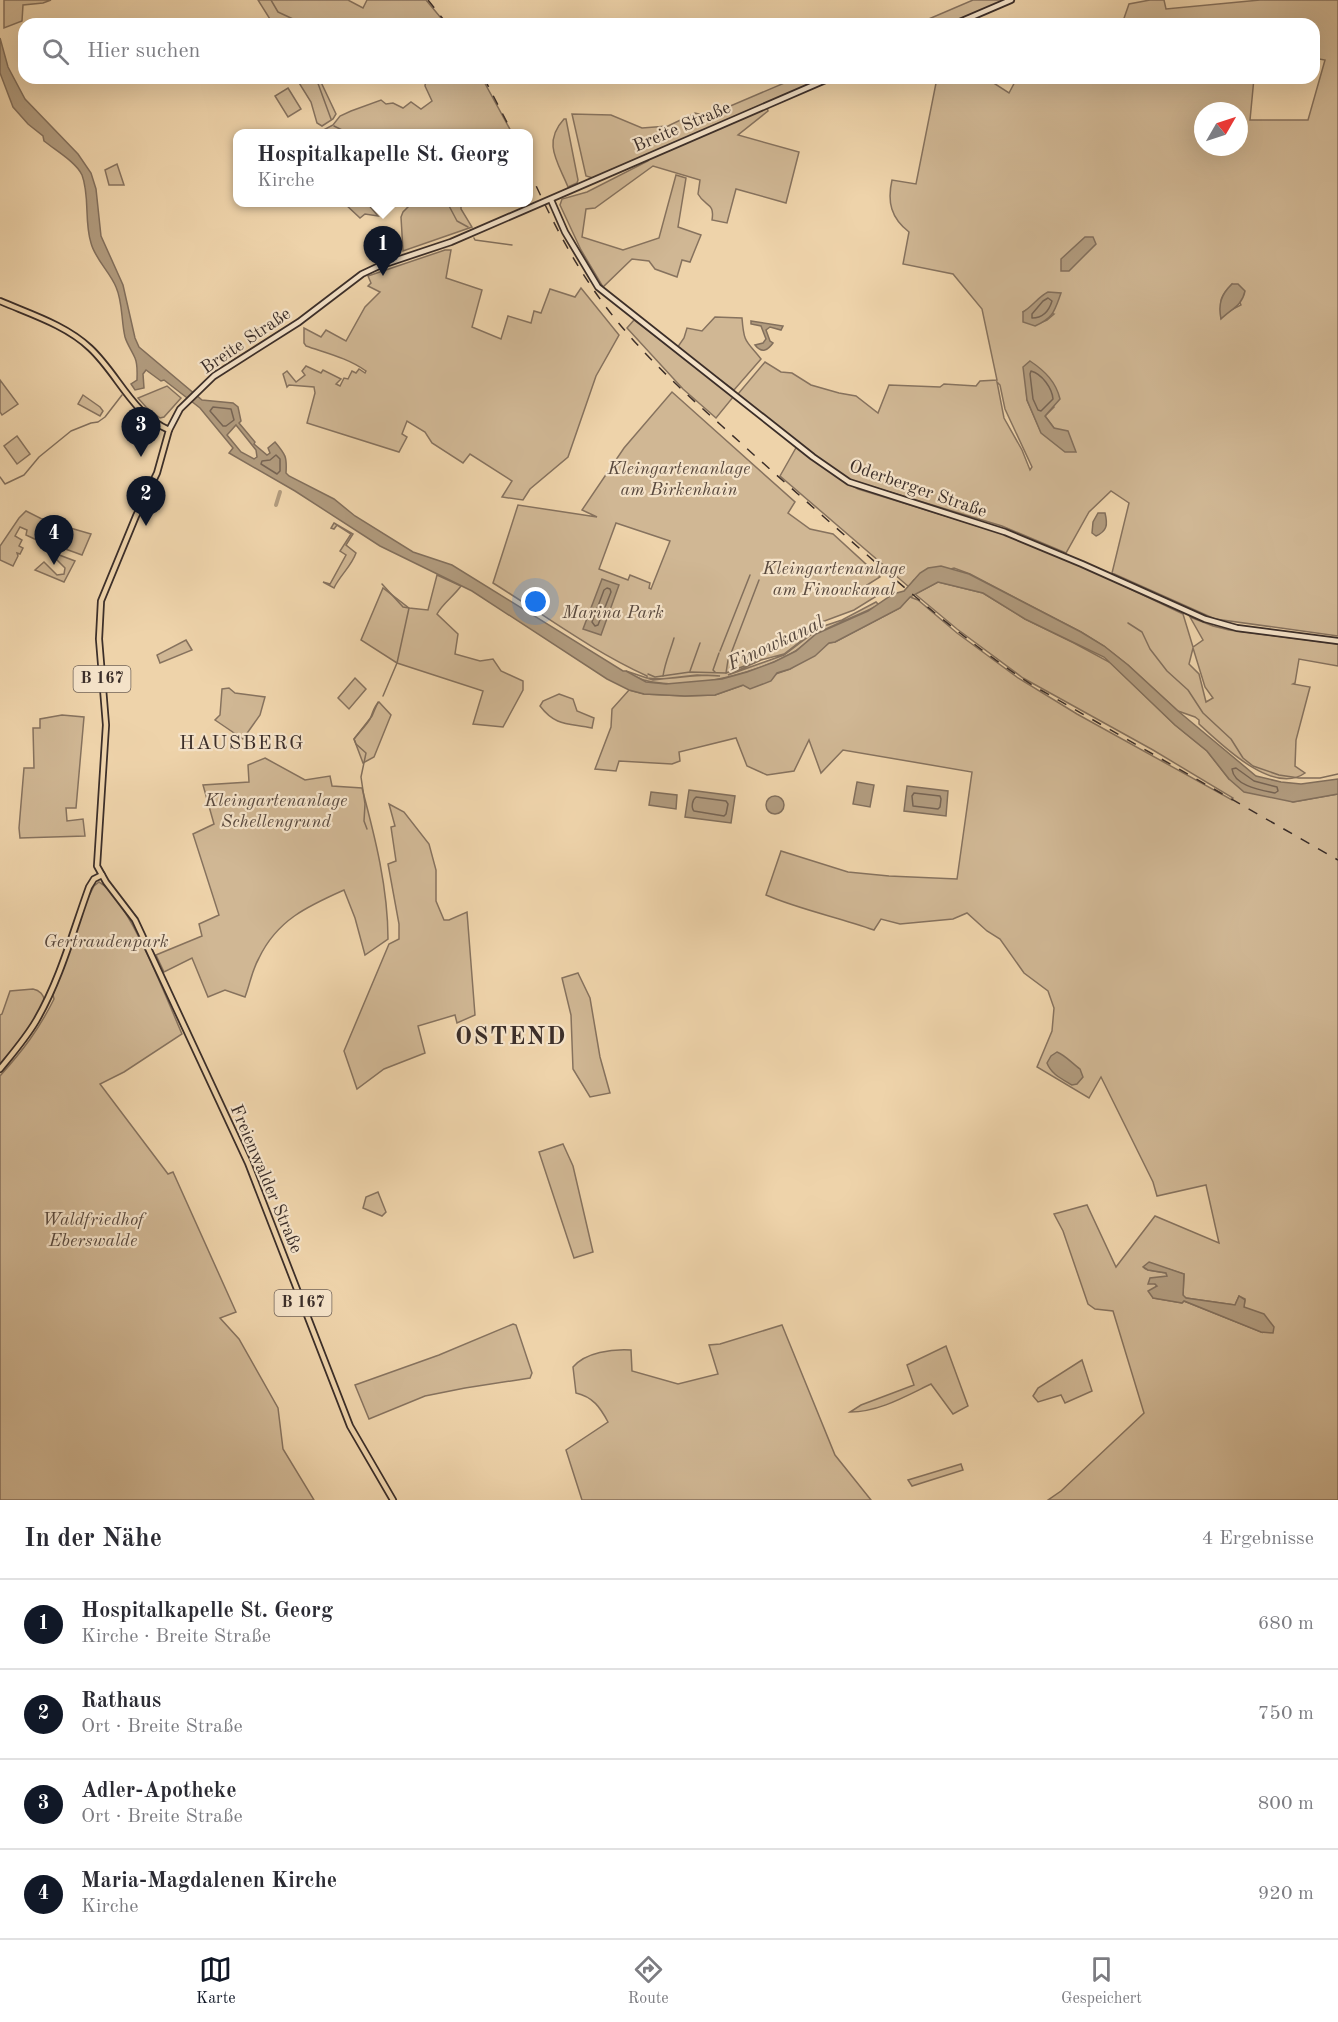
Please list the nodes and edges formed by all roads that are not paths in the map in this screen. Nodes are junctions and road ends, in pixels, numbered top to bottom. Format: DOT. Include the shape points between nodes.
graph roads {
  1 [pos="1011,0"];
  2 [pos="969,18"];
  3 [pos="816,84"];
  4 [pos="551,200"];
  5 [pos="0,302"];
  6 [pos="169,430"];
  7 [pos="1338,641"];
  8 [pos="102,875"];
  9 [pos="0,1069"];
  10 [pos="393,1500"];
  1 -- 2 [label="main road"];
  3 -- 4 [label="main road, Breite Straße"];
  4 -- 6 [label="main road, Breite Straße" via="362,274 299,322 214,376 186,402"];
  4 -- 7 [label="main road, Oderberger Straße" via="601,290 840,477 1005,532 1218,624"];
  5 -- 6 [label="main road" via="81,340 142,412"];
  6 -- 8 [label="main road, Breite Straße / B 167" via="157,473 101,601 99,639 106,725 97,862"];
  8 -- 9 [label="main road" via="89,887 48,997 30,1031"];
  8 -- 10 [label="main road, Freienwalder Straße / B 167" via="135,920 248,1163 350,1426"];
}
